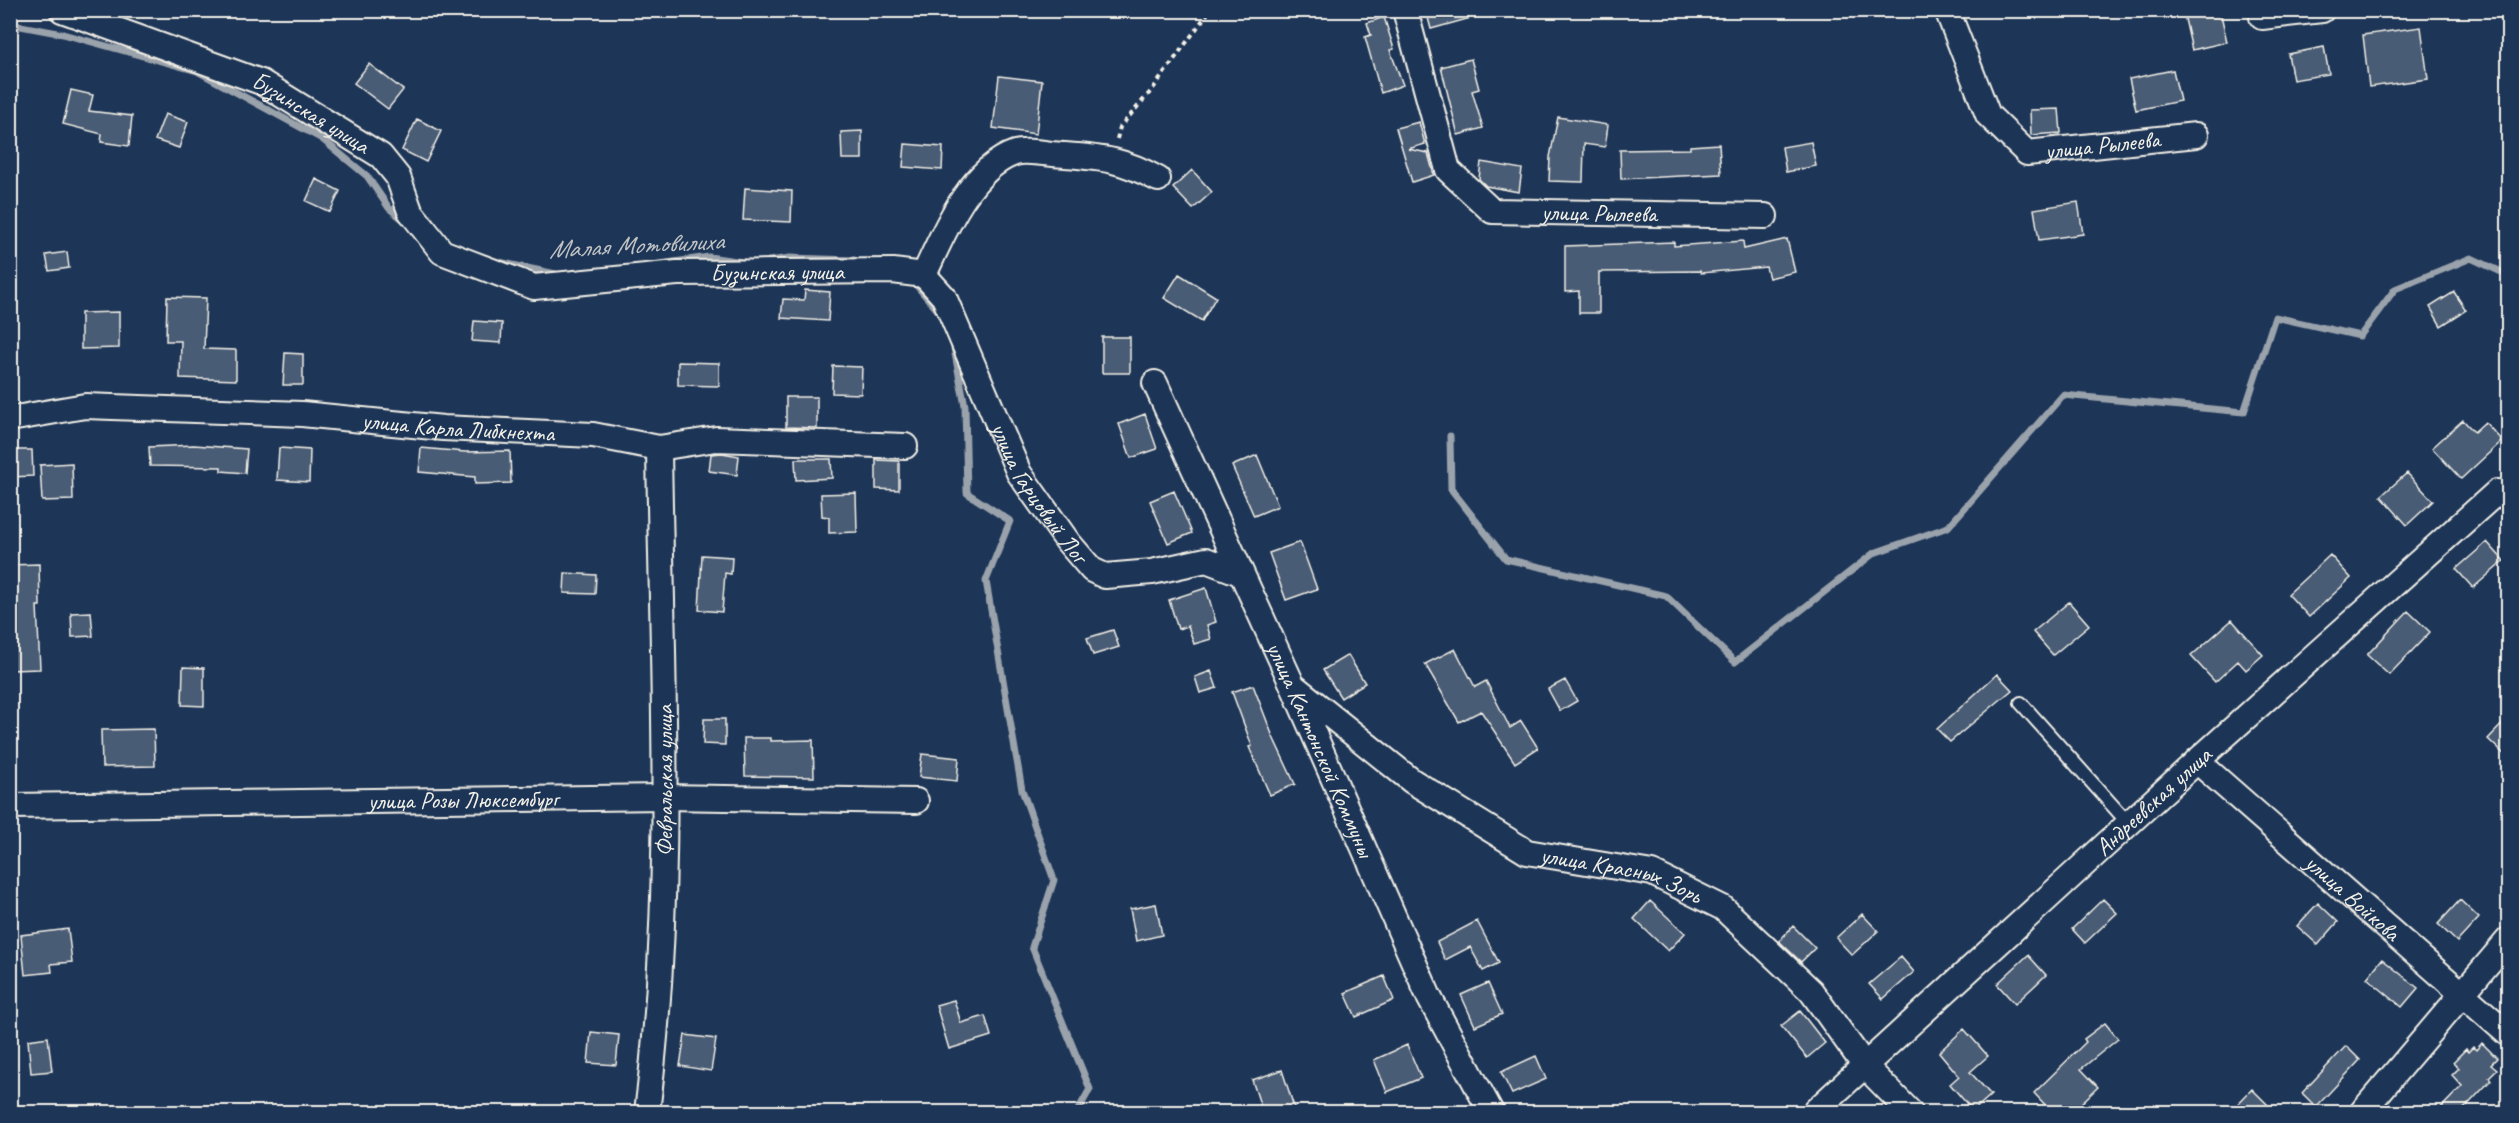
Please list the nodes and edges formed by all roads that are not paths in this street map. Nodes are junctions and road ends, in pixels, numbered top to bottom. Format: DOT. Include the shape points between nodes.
graph roads {
  1 [pos="62,10"];
  2 [pos="1405,10"];
  3 [pos="1947,10"];
  4 [pos="2322,10"];
  5 [pos="2262,17"];
  6 [pos="2196,135"];
  7 [pos="1158,178"];
  8 [pos="1765,216"];
  9 [pos="924,275"];
  10 [pos="1155,383"];
  11 [pos="10,419"];
  12 [pos="904,446"];
  13 [pos="659,448"];
  14 [pos="2497,492"];
  15 [pos="1240,573"];
  16 [pos="1292,684"];
  17 [pos="2021,703"];
  18 [pos="2197,761"];
  19 [pos="664,797"];
  20 [pos="916,801"];
  21 [pos="10,806"];
  22 [pos="2129,824"];
  23 [pos="2508,940"];
  24 [pos="2462,994"];
  25 [pos="2508,1034"];
  26 [pos="1865,1066"];
  27 [pos="648,1113"];
  28 [pos="1491,1113"];
  29 [pos="1814,1113"];
  30 [pos="1910,1113"];
  31 [pos="2362,1113"];
  1 -- 9 [label="street, Бузинская улица" via="261,82 381,156 398,177 410,211 441,252 534,287 677,273 893,271"];
  2 -- 8 [label="street, улица Рылеева" via="1448,170 1492,211"];
  3 -- 6 [label="street, улица Рылеева" via="1988,115 2026,153"];
  4 -- 5 [label="street"];
  7 -- 9 [label="street" via="1129,163 1103,158 1016,153 982,173 947,226"];
  9 -- 15 [label="street, улица Гарцовый Лог" via="944,297 1020,473 1092,570 1105,576 1152,572 1206,560"];
  10 -- 15 [label="street, улица Кантонской Коммуны"];
  11 -- 13 [label="street, улица Карла Либкнехта" via="85,406 302,414 442,428 593,435"];
  12 -- 13 [label="street, улица Карла Либкнехта" via="716,439"];
  13 -- 19 [label="street, Февральская улица"];
  14 -- 18 [label="street, Андреевская улица"];
  15 -- 16 [label="street, улица Кантонской Коммуны"];
  16 -- 26 [label="street, улица Красных Зорь" via="1412,781 1527,852 1652,873 1723,908 1811,991"];
  16 -- 28 [label="street, улица Кантонской Коммуны" via="1429,997"];
  17 -- 22 [label="lane"];
  18 -- 22 [label="street, Андреевская улица"];
  18 -- 24 [label="street, улица Войкова"];
  19 -- 20 [label="street, улица Розы Люксембург"];
  19 -- 21 [label="street, улица Розы Люксембург"];
  19 -- 27 [label="street, Февральская улица" via="658,1028"];
  22 -- 26 [label="street, Андреевская улица"];
  23 -- 24 [label="street"];
  24 -- 25 [label="street, улица Войкова"];
  24 -- 31 [label="street"];
  26 -- 29 [label="street, Андреевская улица"];
  26 -- 30 [label="street, улица Красных Зорь"];
}
